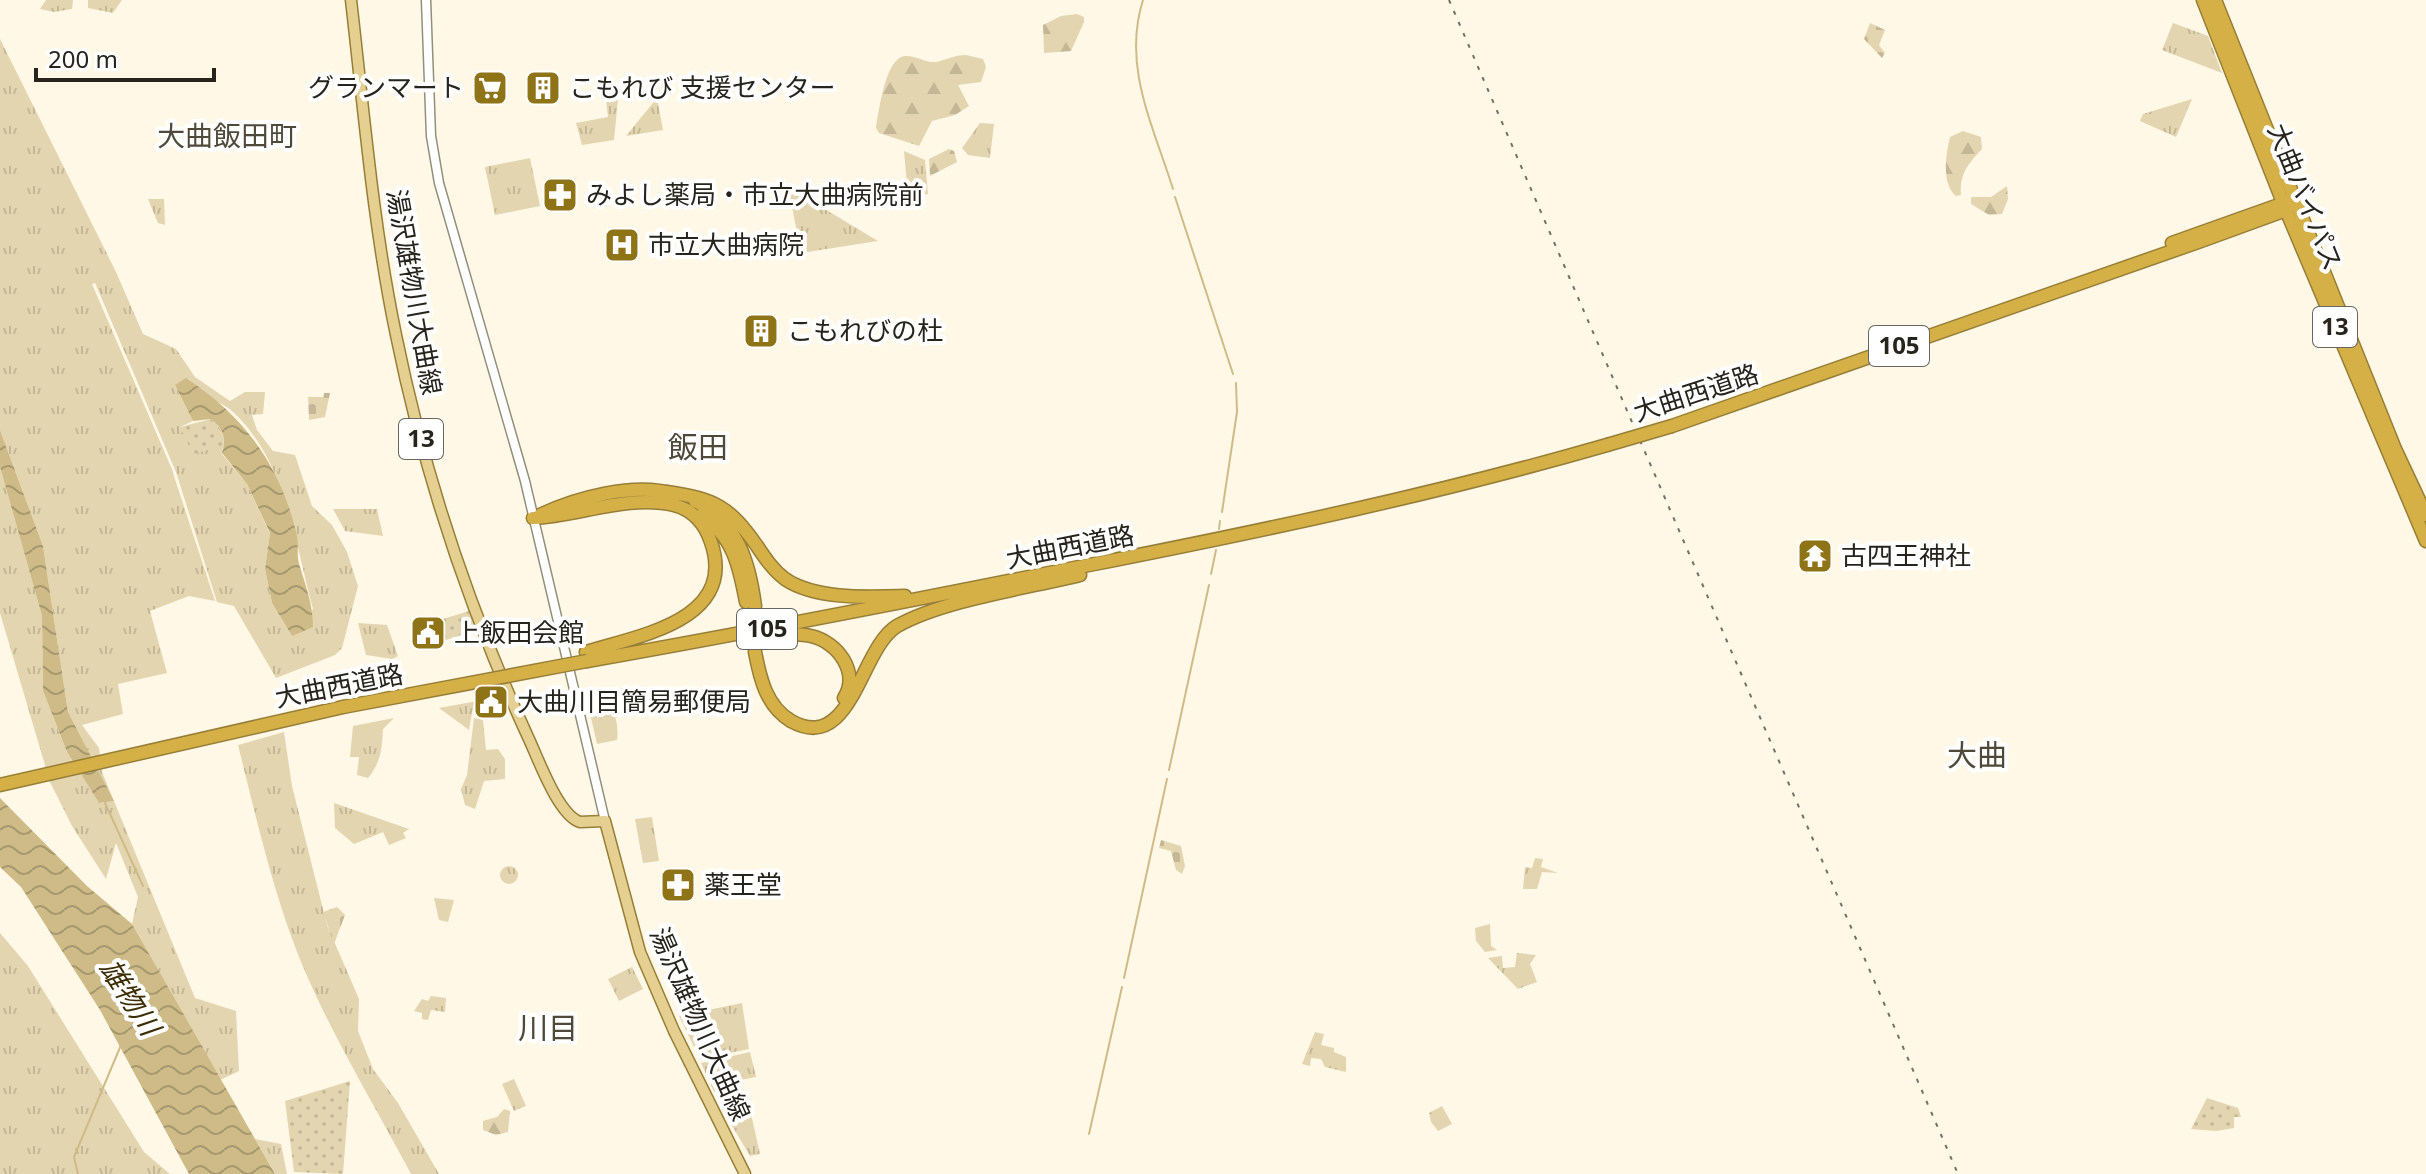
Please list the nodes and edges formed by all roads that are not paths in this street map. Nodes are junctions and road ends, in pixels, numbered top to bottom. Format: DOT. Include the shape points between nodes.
graph roads {
  1 [pos="351,0"];
  2 [pos="426,0"];
  3 [pos="2203,0"];
  4 [pos="2215,0"];
  5 [pos="2288,204"];
  6 [pos="667,492"];
  7 [pos="689,511"];
  8 [pos="2426,515"];
  9 [pos="533,518"];
  10 [pos="1231,537"];
  11 [pos="2426,541"];
  12 [pos="947,594"];
  13 [pos="587,656"];
  14 [pos="0,785"];
  15 [pos="605,821"];
  16 [pos="745,1174"];
  1 -- 15 [label="main road, 湯沢雄物川大曲線 / 13" via="391,309 408,391 451,541 491,652 564,810 580,822"];
  2 -- 9 [label="street" via="431,136 439,183"];
  3 -- 5 [label="highway, 大曲バイパス / 13"];
  4 -- 5 [label="highway, 大曲バイパス / 13"];
  5 -- 8 [label="highway, 大曲バイパス / 13"];
  5 -- 10 [label="highway, 大曲西道路 / 105, bridge" via="2213,226 2126,265 1672,426 1460,486"];
  5 -- 11 [label="highway, 大曲バイパス / 13"];
  6 -- 7 [label="highway" via="708,508 728,526 743,551 751,608 734,552 717,528"];
  6 -- 9 [label="highway" via="606,495 560,505"];
  6 -- 12 [label="highway" via="718,504 733,515 774,570 811,590 878,597"];
  7 -- 9 [label="highway" via="640,502"];
  7 -- 13 [label="highway" via="713,547 707,596 684,619"];
  9 -- 15 [label="street"];
  10 -- 12 [label="highway, 大曲西道路 / 105"];
  10 -- 13 [label="highway" via="913,618 881,641 845,710 822,725 795,723 777,709 762,685 759,651 769,682 789,711 818,718 830,713 847,693 851,679 843,658 828,642 804,635 731,639"];
  12 -- 13 [label="highway, 大曲西道路 / 105"];
  13 -- 14 [label="highway, 大曲西道路, bridge"];
  15 -- 16 [label="main road, 湯沢雄物川大曲線" via="644,963"];
}
